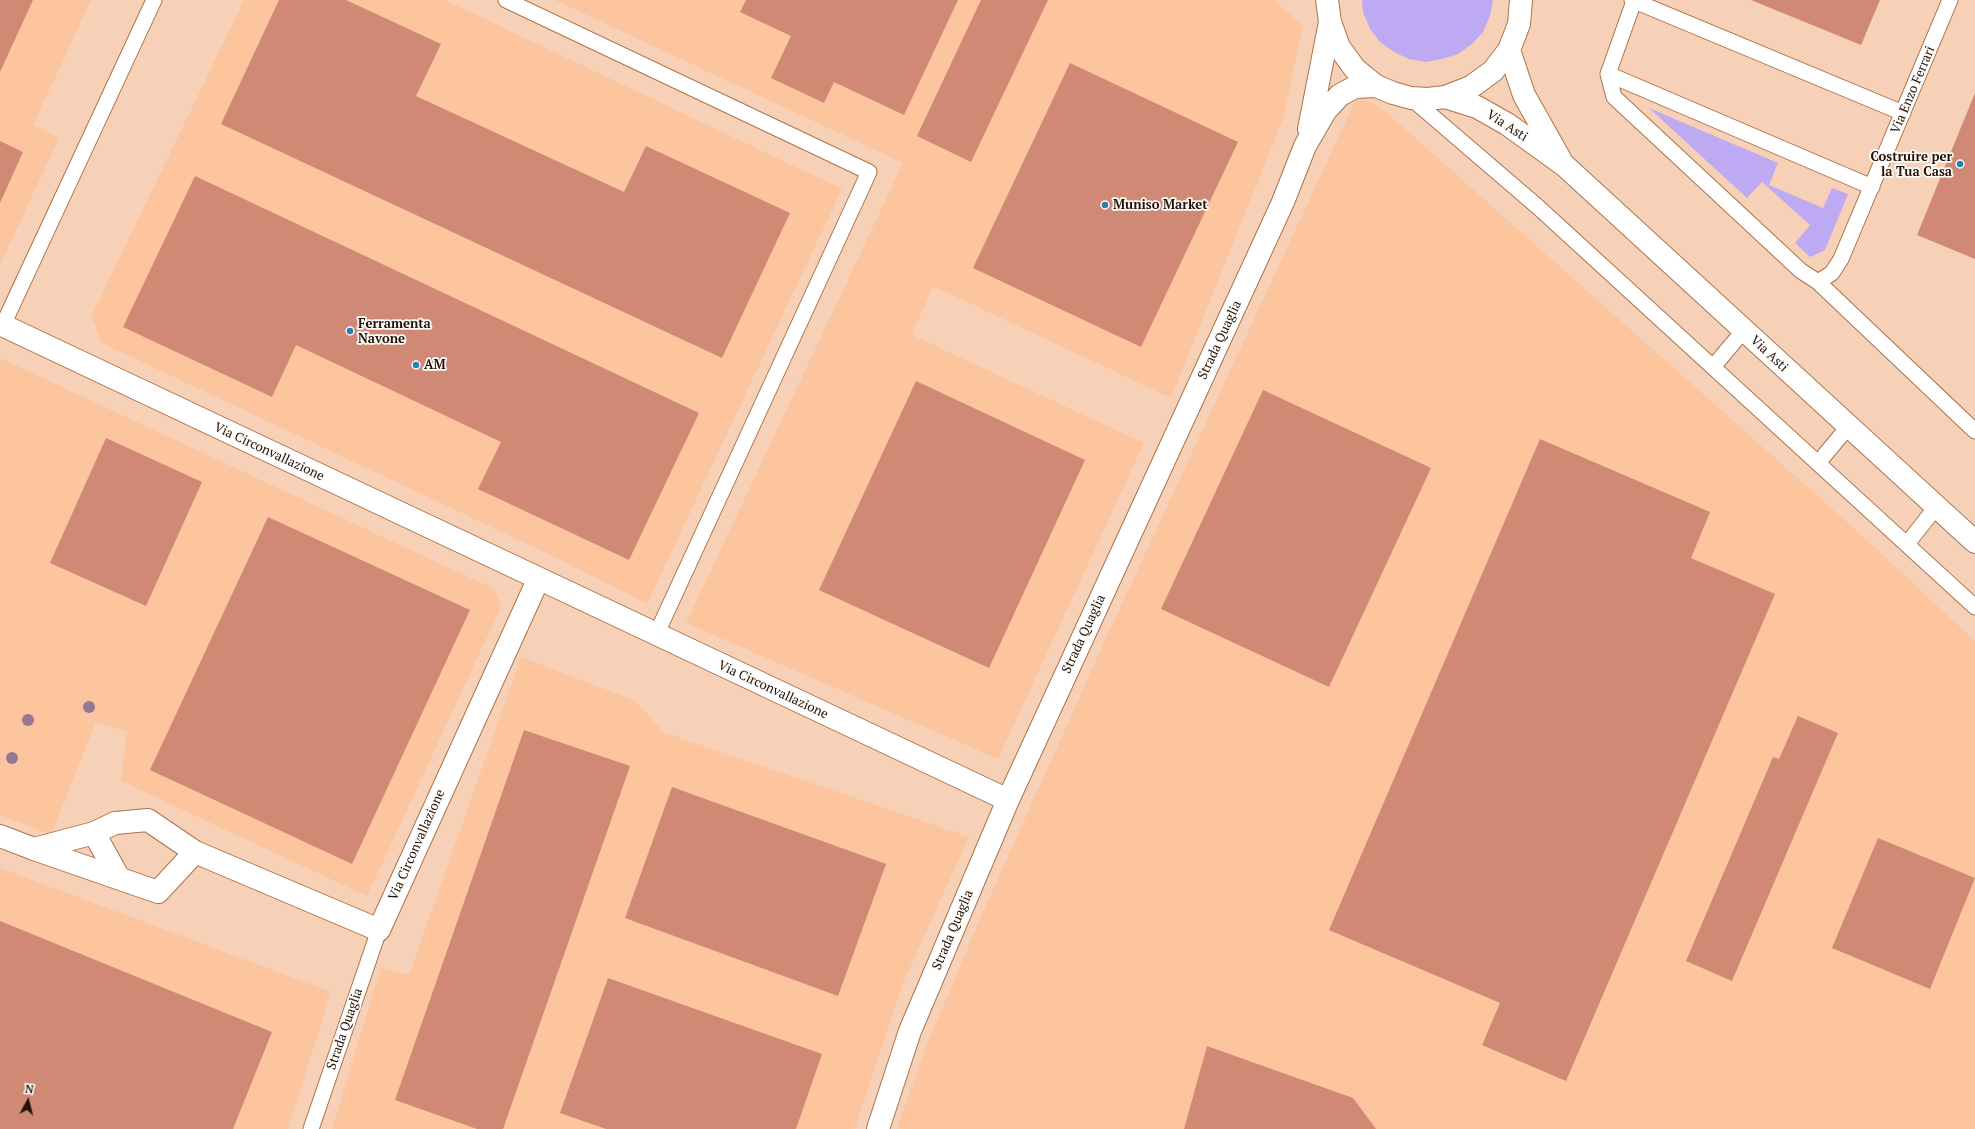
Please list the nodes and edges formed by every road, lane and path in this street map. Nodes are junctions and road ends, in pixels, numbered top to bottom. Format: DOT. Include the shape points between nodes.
graph roads {
  1 [pos="154,0"];
  2 [pos="506,0"];
  3 [pos="1328,0"];
  4 [pos="1521,0"];
  5 [pos="1633,0"];
  6 [pos="1950,0"];
  7 [pos="1330,22"];
  8 [pos="1509,50"];
  9 [pos="1608,74"];
  10 [pos="1376,86"];
  11 [pos="1445,97"];
  12 [pos="1412,98"];
  13 [pos="1903,113"];
  14 [pos="1305,146"];
  15 [pos="1564,165"];
  16 [pos="1872,187"];
  17 [pos="1818,282"];
  18 [pos="1,324"];
  19 [pos="1744,330"];
  20 [pos="1713,367"];
  21 [pos="1848,427"];
  22 [pos="1975,431"];
  23 [pos="1818,463"];
  24 [pos="1936,507"];
  25 [pos="1975,542"];
  26 [pos="1907,544"];
  27 [pos="538,580"];
  28 [pos="1975,606"];
  29 [pos="656,635"];
  30 [pos="1008,800"];
  31 [pos="94,833"];
  32 [pos="0,836"];
  33 [pos="34,849"];
  34 [pos="195,852"];
  35 [pos="119,878"];
  36 [pos="379,930"];
  37 [pos="311,1129"];
  38 [pos="878,1129"];
  1 -- 18 [label="lane"];
  2 -- 29 [label="lane" via="869,172"];
  3 -- 7 [label="street"];
  4 -- 8 [label="street" via="1520,24"];
  5 -- 9 [label="lane"];
  5 -- 13 [label="lane"];
  6 -- 13 [label="lane, Via Enzo Ferrari"];
  7 -- 10 [label="street" via="1339,47 1355,69"];
  7 -- 14 [label="street, Strada Quaglia"];
  8 -- 11 [label="street" via="1493,71 1471,87"];
  8 -- 15 [label="street, Via Asti" via="1524,96"];
  9 -- 16 [label="lane"];
  9 -- 17 [label="lane" via="1614,97 1801,271"];
  10 -- 12 [label="street"];
  10 -- 14 [label="street, Strada Quaglia" via="1355,87 1340,95 1326,110"];
  11 -- 12 [label="street"];
  11 -- 15 [label="street, Via Asti" via="1477,107 1507,124"];
  12 -- 20 [label="lane" via="1538,207"];
  13 -- 16 [label="lane, Via Enzo Ferrari"];
  14 -- 30 [label="street, Strada Quaglia" via="1283,202"];
  15 -- 19 [label="street, Via Asti"];
  16 -- 17 [label="lane, Via Enzo Ferrari" via="1841,259 1832,273"];
  17 -- 22 [label="lane"];
  18 -- 27 [label="street, Via Circonvallazione"];
  19 -- 20 [label="lane"];
  19 -- 21 [label="street, Via Asti"];
  20 -- 23 [label="lane"];
  21 -- 23 [label="lane"];
  21 -- 24 [label="street, Via Asti"];
  23 -- 26 [label="lane"];
  24 -- 25 [label="street, Via Asti"];
  24 -- 26 [label="lane"];
  26 -- 28 [label="lane"];
  27 -- 29 [label="street, Via Circonvallazione"];
  27 -- 36 [label="street, Via Circonvallazione"];
  29 -- 30 [label="street, Via Circonvallazione"];
  30 -- 38 [label="street, Strada Quaglia" via="910,1031"];
  31 -- 33 [label="street"];
  31 -- 34 [label="street" via="115,823 148,820"];
  31 -- 35 [label="street"];
  32 -- 33 [label="street"];
  33 -- 35 [label="street"];
  34 -- 35 [label="street" via="158,892"];
  34 -- 36 [label="street"];
  36 -- 37 [label="lane, Strada Quaglia"];
}
